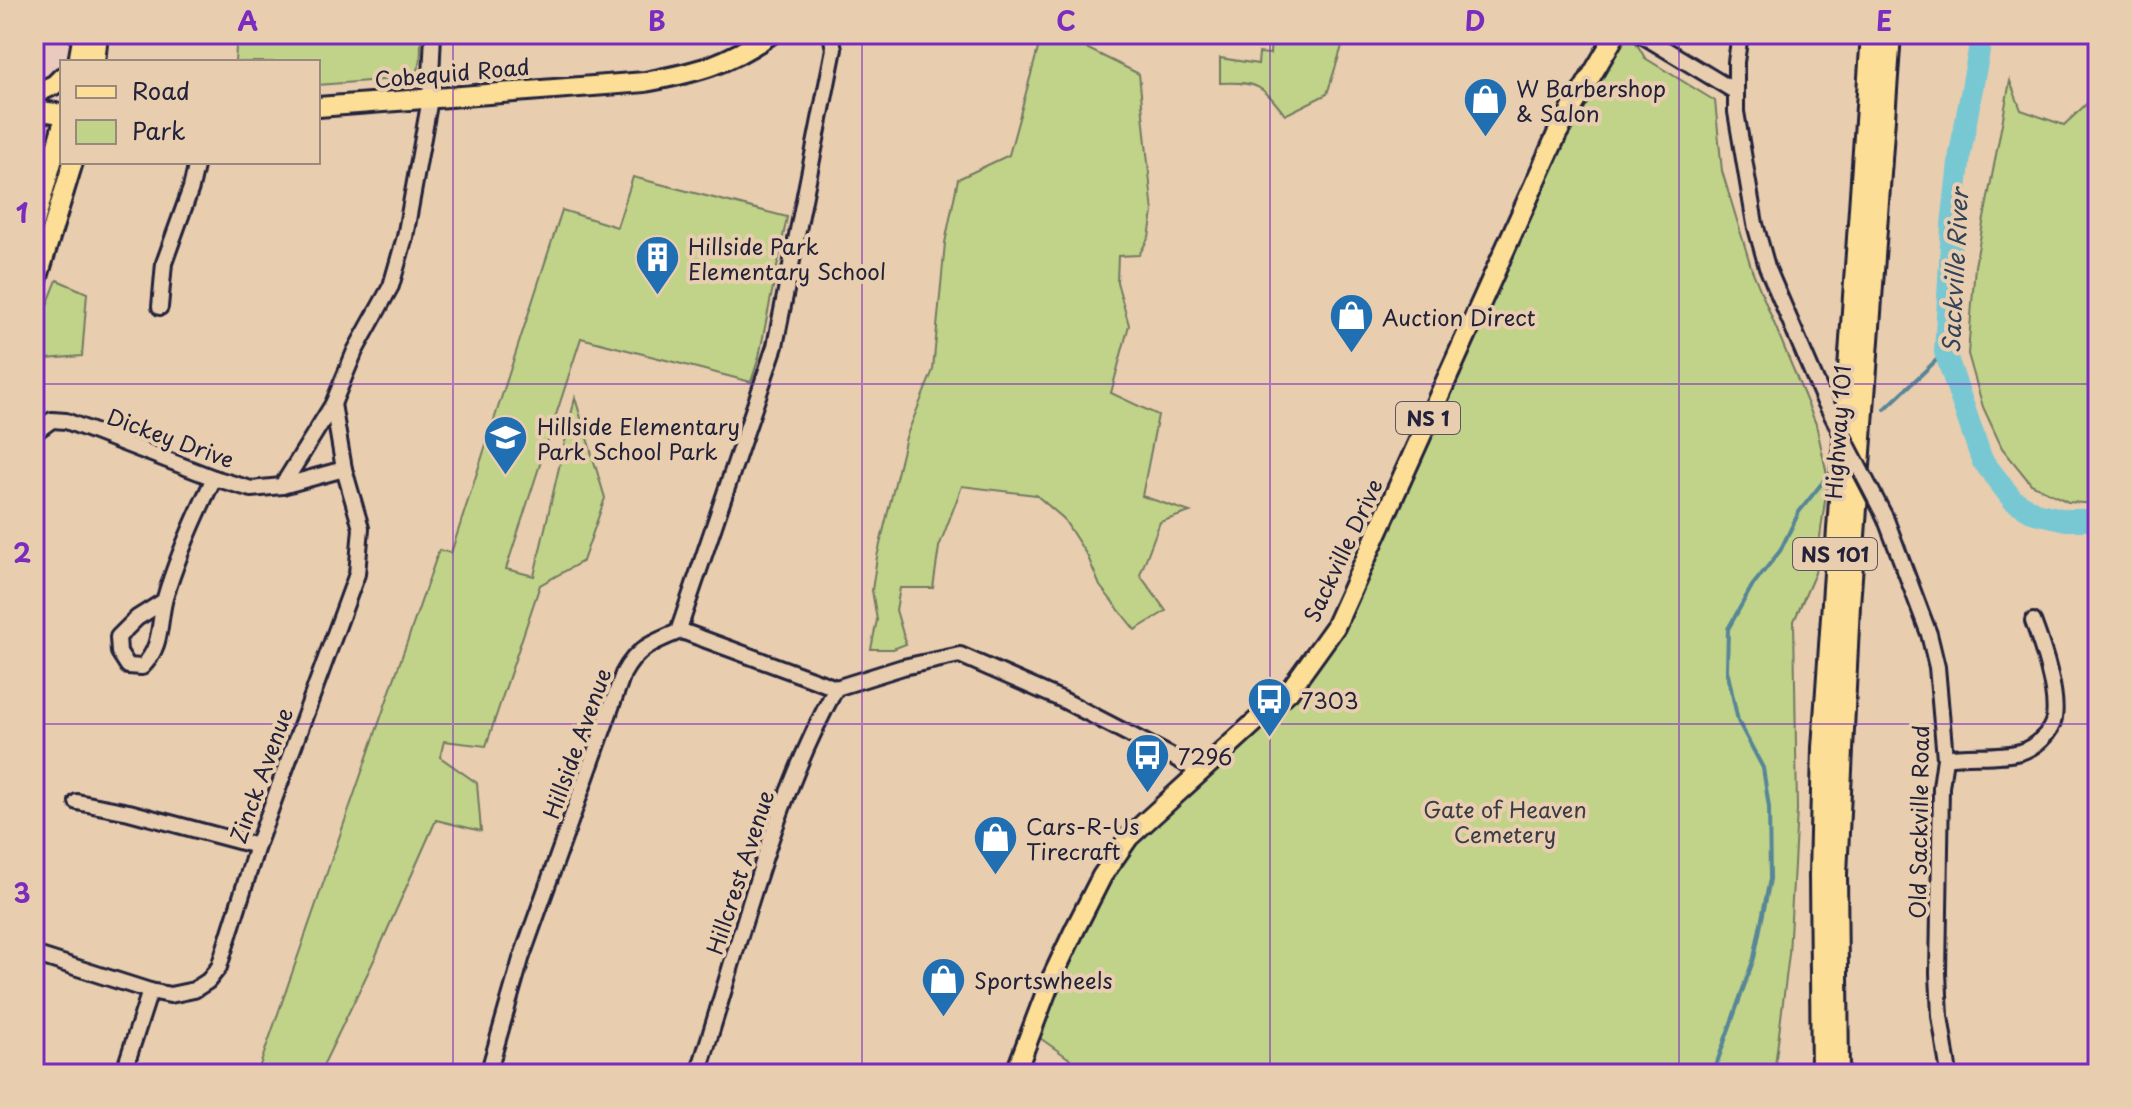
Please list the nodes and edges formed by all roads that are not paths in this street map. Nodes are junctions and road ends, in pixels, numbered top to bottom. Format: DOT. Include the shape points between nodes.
graph roads {
  1 [pos="98,34"];
  2 [pos="433,34"];
  3 [pos="771,34"];
  4 [pos="831,34"];
  5 [pos="1616,34"];
  6 [pos="1640,34"];
  7 [pos="1740,34"];
  8 [pos="1872,34"];
  9 [pos="1890,34"];
  10 [pos="1904,34"];
  11 [pos="82,54"];
  12 [pos="104,60"];
  13 [pos="60,79"];
  14 [pos="1736,92"];
  15 [pos="34,94"];
  16 [pos="430,99"];
  17 [pos="320,107"];
  18 [pos="34,110"];
  19 [pos="60,114"];
  20 [pos="60,134"];
  21 [pos="72,164"];
  22 [pos="197,164"];
  23 [pos="34,225"];
  24 [pos="1873,259"];
  25 [pos="34,290"];
  26 [pos="160,307"];
  27 [pos="333,404"];
  28 [pos="34,433"];
  29 [pos="344,469"];
  30 [pos="214,478"];
  31 [pos="282,486"];
  32 [pos="164,601"];
  33 [pos="2033,621"];
  34 [pos="679,630"];
  35 [pos="836,688"];
  36 [pos="1945,758"];
  37 [pos="1200,771"];
  38 [pos="77,802"];
  39 [pos="257,846"];
  40 [pos="34,954"];
  41 [pos="150,991"];
  42 [pos="123,1074"];
  43 [pos="488,1074"];
  44 [pos="698,1074"];
  45 [pos="1015,1074"];
  46 [pos="1822,1074"];
  47 [pos="1838,1074"];
  48 [pos="1949,1074"];
  1 -- 11 [label="main road"];
  1 -- 12 [label="main road"];
  2 -- 16 [label="street"];
  3 -- 16 [label="main road, Cobequid Road" via="696,72 645,82"];
  4 -- 34 [label="street" via="834,49 775,346"];
  5 -- 37 [label="main road, Sackville Drive / NS 1" via="1557,134 1335,627 1289,691"];
  6 -- 14 [label="street"];
  7 -- 14 [label="street, Old Sackville Road"];
  8 -- 46 [label="highway, Highway 101 / NS 101" via="1823,748"];
  9 -- 24 [label="highway, Highway 101 / NS 101"];
  10 -- 24 [label="highway"];
  13 -- 15 [label="main road"];
  14 -- 36 [label="street, Old Sackville Road, bridge" via="1755,224 1767,267 1824,400 1885,517 1929,634"];
  16 -- 17 [label="main road, Cobequid Road"];
  16 -- 27 [label="street" via="391,286"];
  18 -- 19 [label="main road"];
  20 -- 23 [label="main road"];
  21 -- 25 [label="main road"];
  22 -- 26 [label="street" via="164,263"];
  24 -- 47 [label="highway, Highway 101 / NS 101" via="1836,874"];
  27 -- 29 [label="street, Zinck Avenue"];
  27 -- 31 [label="street"];
  28 -- 30 [label="street, Dickey Drive" via="52,420 66,421"];
  29 -- 31 [label="street, Dickey Drive"];
  29 -- 39 [label="street, Zinck Avenue" via="361,528 357,574"];
  30 -- 31 [label="street, Dickey Drive" via="251,489"];
  30 -- 32 [label="street"];
  33 -- 36 [label="street" via="2051,686 2054,719 2046,734 2019,752"];
  34 -- 35 [label="street"];
  34 -- 43 [label="street, Hillside Avenue" via="640,650 623,674 521,959"];
  35 -- 37 [label="street" via="960,655 1063,700"];
  35 -- 44 [label="street, Hillcrest Avenue" via="815,726 752,893"];
  36 -- 48 [label="street, Old Sackville Road" via="1938,973"];
  37 -- 45 [label="main road, Sackville Drive / NS 1" via="1129,837 1102,876 1050,982"];
  38 -- 39 [label="street"];
  39 -- 41 [label="street, Zinck Avenue" via="219,967 194,990 170,995"];
  40 -- 41 [label="street, Zinck Avenue"];
  41 -- 42 [label="street"];
}
